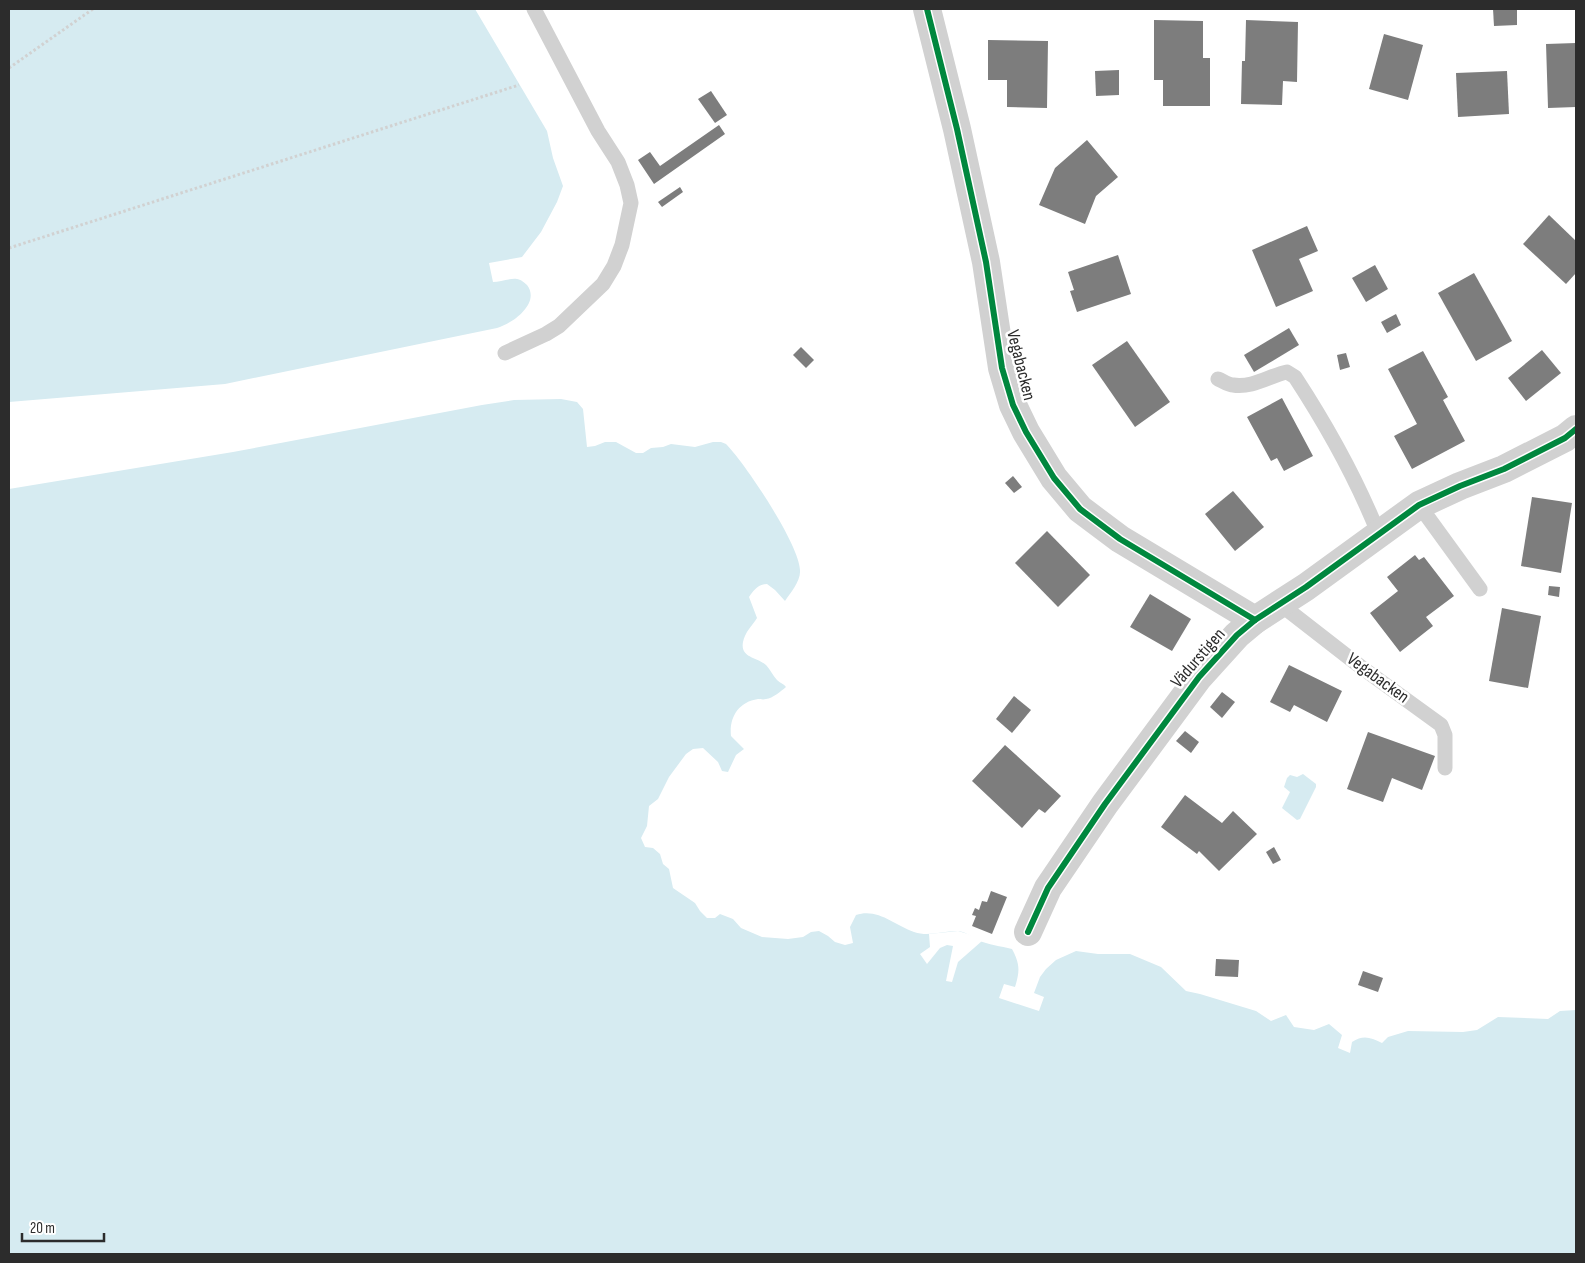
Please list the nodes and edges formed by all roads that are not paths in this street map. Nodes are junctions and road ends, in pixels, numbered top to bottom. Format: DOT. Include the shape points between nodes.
graph roads {
  1 [pos="534,9"];
  2 [pos="927,9"];
  3 [pos="505,353"];
  4 [pos="1218,380"];
  5 [pos="1576,429"];
  6 [pos="1419,505"];
  7 [pos="1378,534"];
  8 [pos="1480,589"];
  9 [pos="1280,604"];
  10 [pos="1255,620"];
  11 [pos="1445,768"];
  12 [pos="1028,932"];
  1 -- 3 [label="lane" via="618,162 631,203 622,245 602,284 559,326"];
  2 -- 10 [label="street, Vegabacken" via="986,262 1002,368 1013,405 1026,432 1054,478 1080,509 1120,539"];
  4 -- 7 [label="lane" via="1233,385 1259,382 1287,372 1295,377 1366,503"];
  5 -- 6 [label="street, Vädurstigen" via="1565,438 1504,469"];
  6 -- 7 [label="street, Vädurstigen"];
  6 -- 8 [label="lane"];
  7 -- 9 [label="street, Vädurstigen"];
  9 -- 10 [label="street, Vädurstigen"];
  9 -- 11 [label="lane, Vegabacken" via="1441,725 1445,735"];
  10 -- 12 [label="street, Vädurstigen" via="1199,677 1150,743 1048,888"];
}
